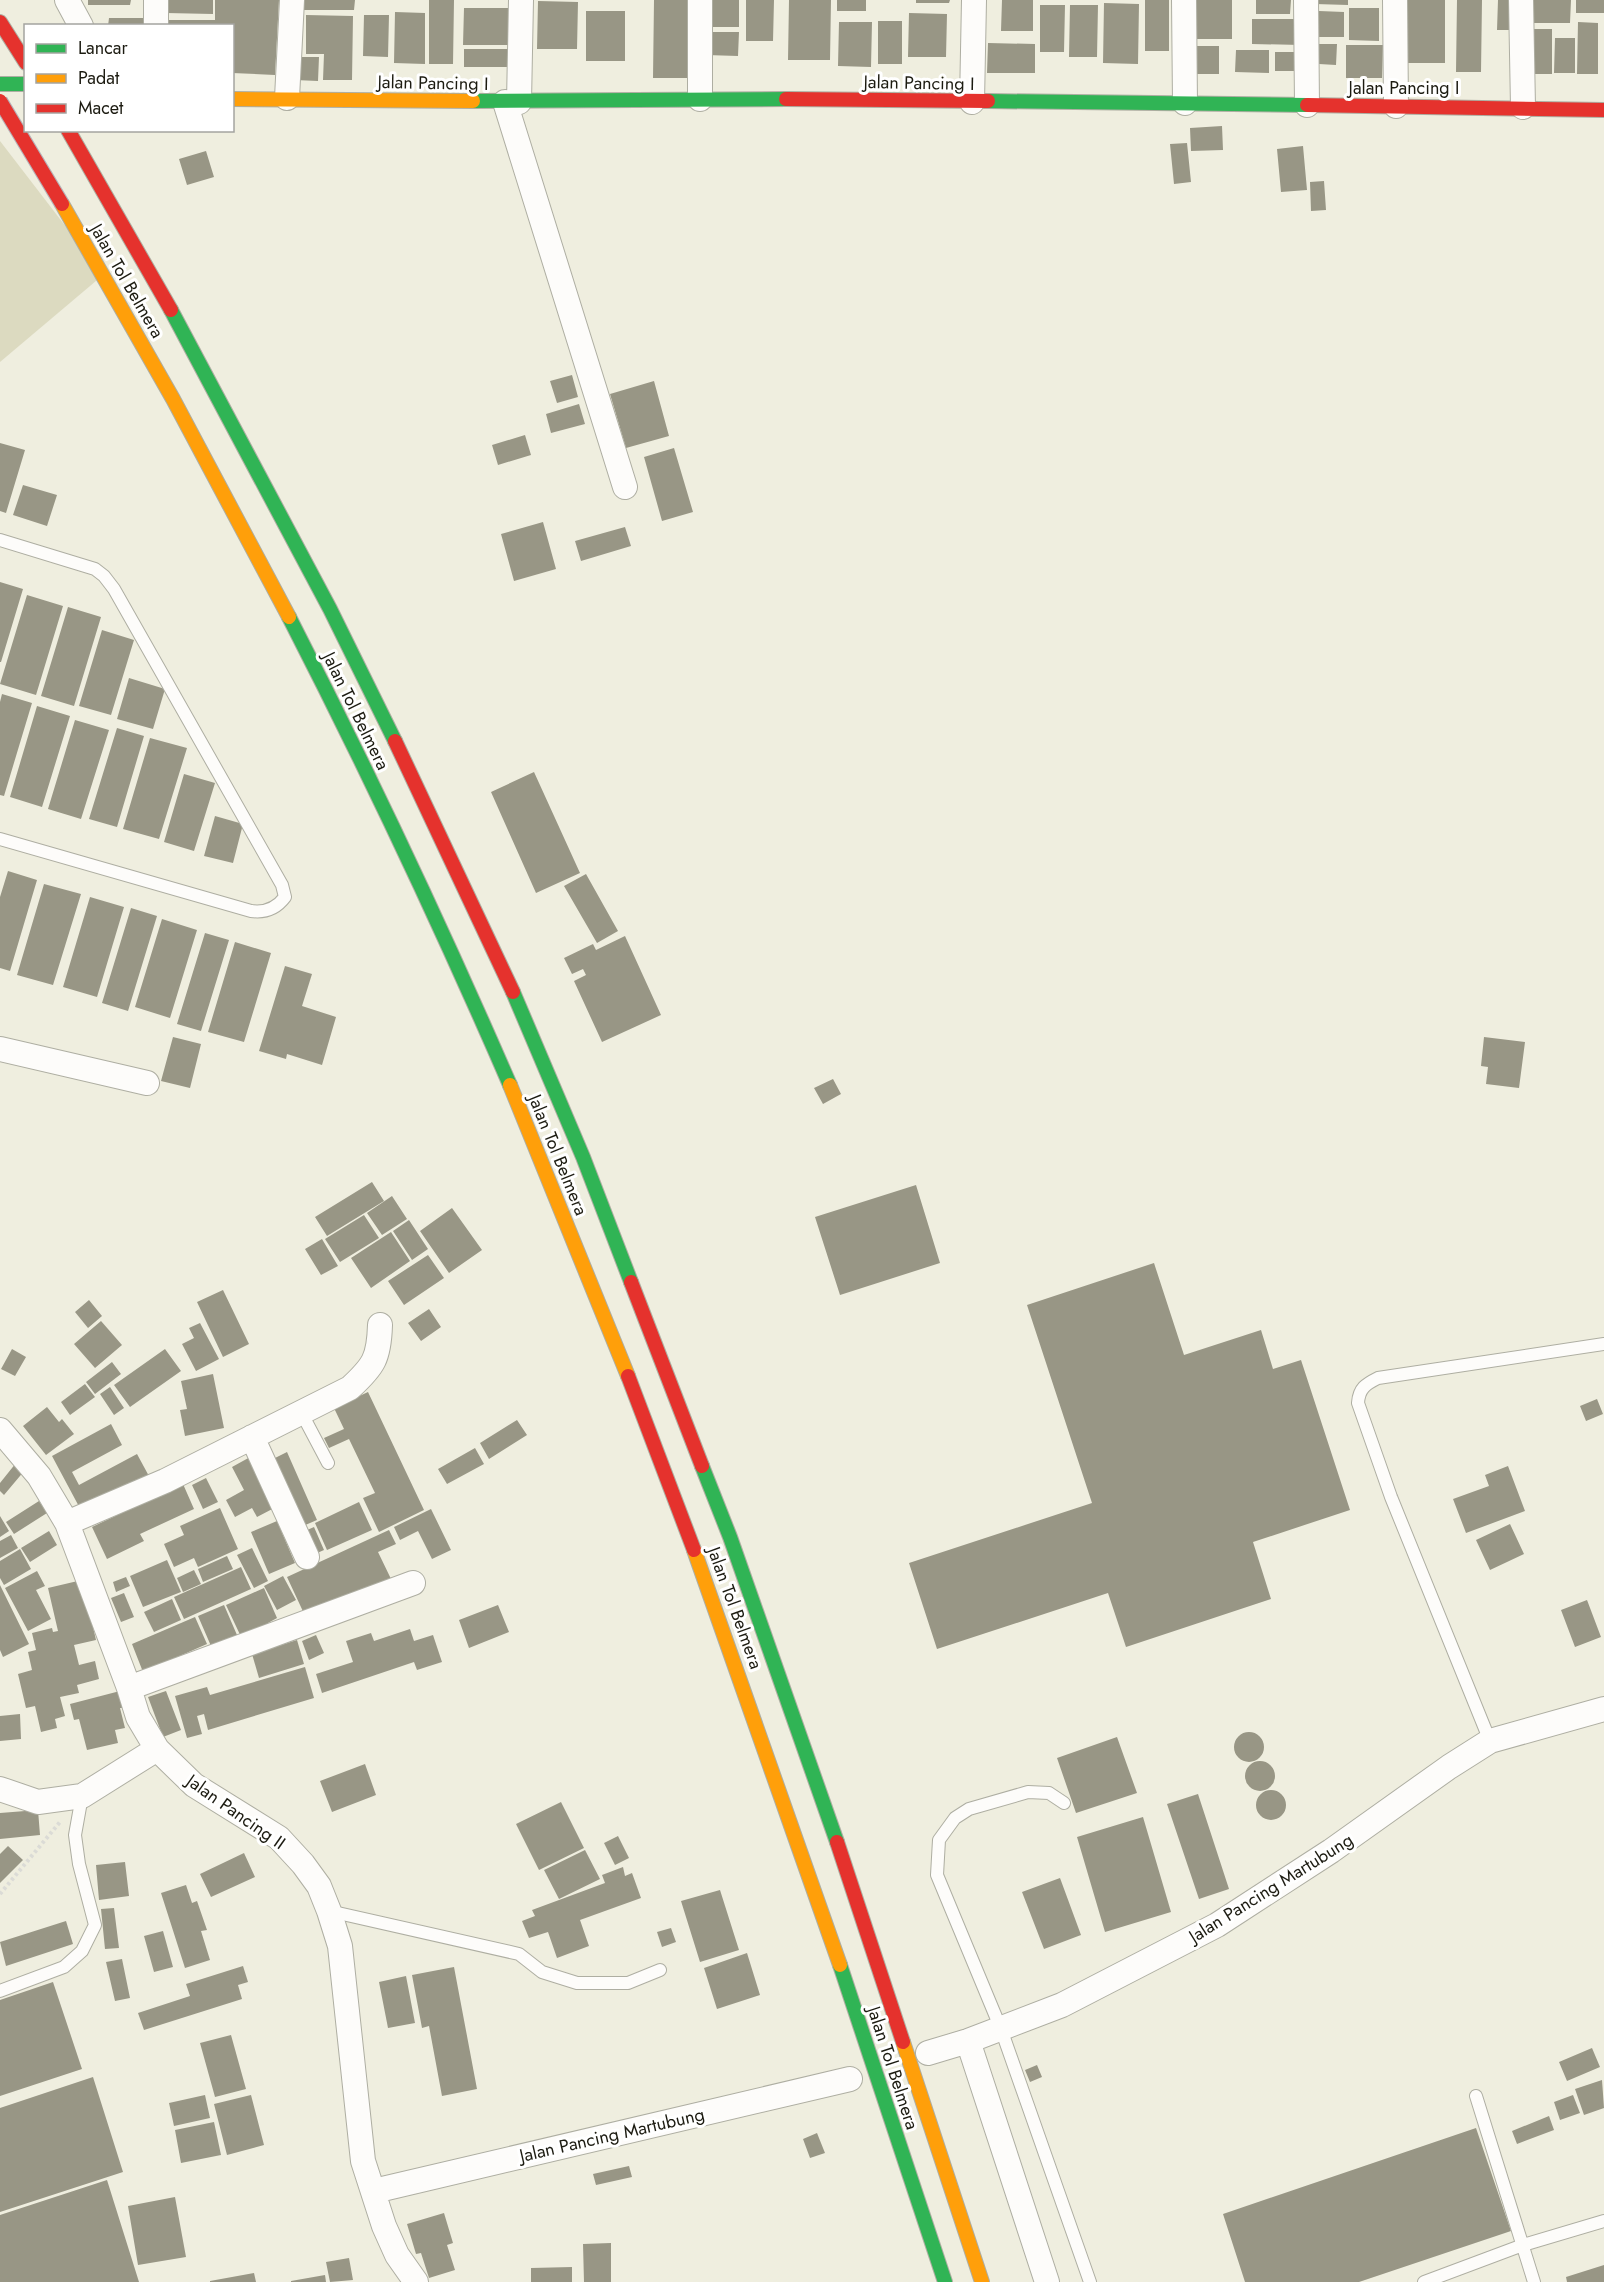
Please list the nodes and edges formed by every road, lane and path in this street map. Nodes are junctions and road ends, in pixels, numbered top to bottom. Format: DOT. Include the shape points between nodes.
graph roads {
  1 [pos="67,0"];
  2 [pos="156,0"];
  3 [pos="292,0"];
  4 [pos="521,0"];
  5 [pos="700,0"];
  6 [pos="974,0"];
  7 [pos="1184,0"];
  8 [pos="1306,0"];
  9 [pos="1395,0"];
  10 [pos="1521,0"];
  11 [pos="0,22"];
  12 [pos="80,24"];
  13 [pos="156,24"];
  14 [pos="24,60"];
  15 [pos="0,84"];
  16 [pos="24,84"];
  17 [pos="287,98"];
  18 [pos="234,99"];
  19 [pos="700,99"];
  20 [pos="0,101"];
  21 [pos="512,102"];
  22 [pos="972,102"];
  23 [pos="1185,103"];
  24 [pos="1307,105"];
  25 [pos="1396,106"];
  26 [pos="1523,107"];
  27 [pos="0,108"];
  28 [pos="17,108"];
  29 [pos="1604,110"];
  30 [pos="69,132"];
  31 [pos="625,487"];
  32 [pos="0,540"];
  33 [pos="0,839"];
  34 [pos="0,1048"];
  35 [pos="147,1083"];
  36 [pos="380,1325"];
  37 [pos="1604,1344"];
  38 [pos="301,1412"];
  39 [pos="0,1430"];
  40 [pos="252,1437"];
  41 [pos="328,1463"];
  42 [pos="67,1523"];
  43 [pos="307,1557"];
  44 [pos="413,1583"];
  45 [pos="129,1688"];
  46 [pos="1604,1709"];
  47 [pos="1490,1741"];
  48 [pos="157,1749"];
  49 [pos="0,1789"];
  50 [pos="82,1796"];
  51 [pos="1064,1803"];
  52 [pos="0,1894"];
  53 [pos="330,1911"];
  54 [pos="660,1970"];
  55 [pos="0,1991"];
  56 [pos="1001,2029"];
  57 [pos="968,2041"];
  58 [pos="928,2054"];
  59 [pos="850,2079"];
  60 [pos="1476,2096"];
  61 [pos="374,2191"];
  62 [pos="1604,2221"];
  63 [pos="1523,2245"];
  64 [pos="416,2282"];
  65 [pos="945,2282"];
  66 [pos="982,2282"];
  67 [pos="1047,2282"];
  68 [pos="1090,2282"];
  69 [pos="1424,2282"];
  70 [pos="1534,2282"];
  1 -- 12 [label="street"];
  2 -- 13 [label="street"];
  3 -- 17 [label="street"];
  4 -- 21 [label="street"];
  5 -- 19 [label="street"];
  6 -- 22 [label="street"];
  7 -- 23 [label="street"];
  8 -- 24 [label="street"];
  9 -- 25 [label="street"];
  10 -- 26 [label="street"];
  11 -- 14 [label="main road"];
  15 -- 16 [label="main road"];
  17 -- 18 [label="main road, Jalan Pancing I"];
  17 -- 21 [label="main road, Jalan Pancing I"];
  19 -- 21 [label="main road, Jalan Pancing I"];
  19 -- 22 [label="main road, Jalan Pancing I"];
  20 -- 65 [label="main road, Jalan Tol Belmera, bridge" via="132,325 304,647 389,818 511,1088 648,1426 738,1666"];
  21 -- 31 [label="street"];
  22 -- 23 [label="main road, Jalan Pancing I"];
  23 -- 24 [label="main road, Jalan Pancing I"];
  24 -- 25 [label="main road, Jalan Pancing I"];
  25 -- 26 [label="main road, Jalan Pancing I"];
  26 -- 29 [label="main road, Jalan Pancing I"];
  27 -- 28 [label="main road"];
  30 -- 66 [label="main road, Jalan Tol Belmera" via="159,289 335,619 522,1012 583,1157 730,1537 848,1875"];
  32 -- 33 [label="lane" via="95,569 104,576 282,885 285,897 260,913"];
  34 -- 35 [label="street"];
  36 -- 38 [label="street" via="380,1349 369,1370 351,1388"];
  37 -- 47 [label="lane" via="1378,1378 1364,1385 1359,1394 1358,1402 1391,1497"];
  38 -- 40 [label="street"];
  38 -- 41 [label="lane"];
  39 -- 42 [label="street, Jalan Pancing II" via="39,1476"];
  40 -- 42 [label="street" via="165,1481"];
  40 -- 43 [label="street"];
  42 -- 45 [label="street, Jalan Pancing II"];
  44 -- 45 [label="street"];
  45 -- 48 [label="street, Jalan Pancing II" via="138,1717"];
  46 -- 47 [label="street, Jalan Pancing Martubung"];
  47 -- 56 [label="street, Jalan Pancing Martubung" via="1217,1925 1062,2005"];
  48 -- 50 [label="street"];
  48 -- 53 [label="street, Jalan Pancing II" via="194,1785 279,1838 319,1886"];
  49 -- 50 [label="street" via="38,1802"];
  50 -- 52 [label="path"];
  50 -- 55 [label="lane" via="75,1835 95,1925 82,1951 64,1966"];
  51 -- 56 [label="lane" via="1049,1793 1028,1792 969,1809 955,1818 939,1840 937,1875"];
  53 -- 54 [label="lane" via="519,1954 542,1972 577,1983 628,1983"];
  53 -- 61 [label="street, Jalan Pancing II" via="340,1946 363,2161"];
  56 -- 57 [label="street, Jalan Pancing Martubung"];
  56 -- 68 [label="lane"];
  57 -- 58 [label="street, Jalan Pancing Martubung"];
  57 -- 67 [label="street"];
  59 -- 61 [label="street, Jalan Pancing Martubung"];
  60 -- 63 [label="lane"];
  61 -- 64 [label="street, Jalan Pancing II" via="397,2255"];
  62 -- 63 [label="lane"];
  63 -- 69 [label="lane"];
  63 -- 70 [label="lane"];
}
